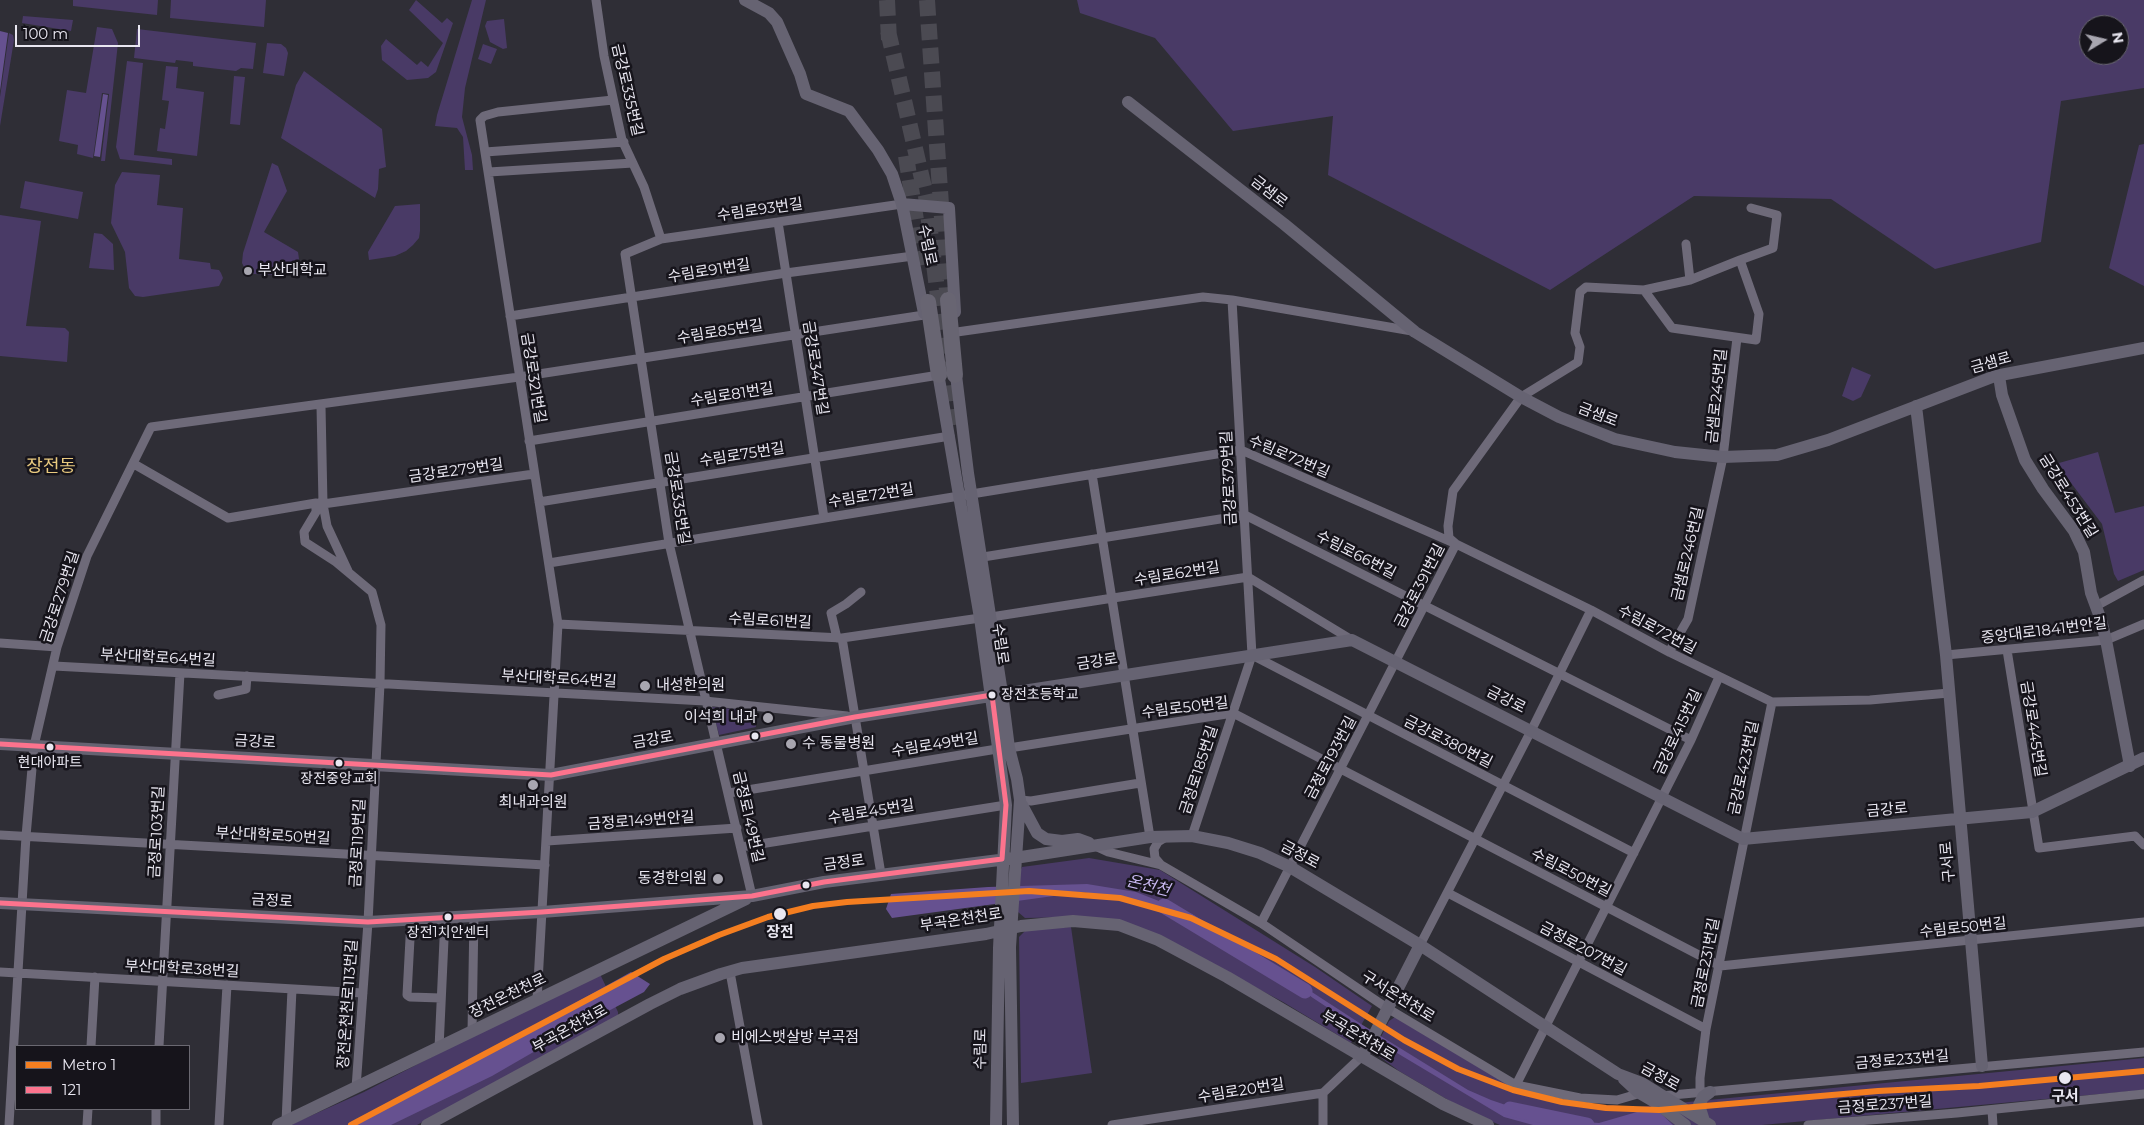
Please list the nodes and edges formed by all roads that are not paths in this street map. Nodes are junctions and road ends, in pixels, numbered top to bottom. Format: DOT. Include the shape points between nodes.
graph roads {
  1 [pos="596,0"];
  2 [pos="745,0"];
  3 [pos="613,100"];
  4 [pos="1128,102"];
  5 [pos="624,142"];
  6 [pos="485,152"];
  7 [pos="633,163"];
  8 [pos="489,172"];
  9 [pos="902,204"];
  10 [pos="1751,208"];
  11 [pos="778,222"];
  12 [pos="661,239"];
  13 [pos="1686,244"];
  14 [pos="625,254"];
  15 [pos="913,256"];
  16 [pos="1740,260"];
  17 [pos="786,273"];
  18 [pos="1690,280"];
  19 [pos="1644,290"];
  20 [pos="632,297"];
  21 [pos="948,300"];
  22 [pos="1232,300"];
  23 [pos="926,308"];
  24 [pos="510,316"];
  25 [pos="953,330"];
  26 [pos="1415,332"];
  27 [pos="796,334"];
  28 [pos="1737,338"];
  29 [pos="2144,348"];
  30 [pos="641,358"];
  31 [pos="947,375"];
  32 [pos="1999,376"];
  33 [pos="519,377"];
  34 [pos="806,397"];
  35 [pos="1521,397"];
  36 [pos="321,406"];
  37 [pos="1916,406"];
  38 [pos="651,421"];
  39 [pos="950,436"];
  40 [pos="529,441"];
  41 [pos="1241,450"];
  42 [pos="815,457"];
  43 [pos="1723,457"];
  44 [pos="134,464"];
  45 [pos="534,474"];
  46 [pos="1092,474"];
  47 [pos="660,482"];
  48 [pos="966,495"];
  49 [pos="539,502"];
  50 [pos="320,504"];
  51 [pos="1245,515"];
  52 [pos="824,518"];
  53 [pos="1102,537"];
  54 [pos="669,543"];
  55 [pos="1456,544"];
  56 [pos="983,557"];
  57 [pos="549,563"];
  58 [pos="349,573"];
  59 [pos="1248,577"];
  60 [pos="2144,580"];
  61 [pos="861,592"];
  62 [pos="1111,598"];
  63 [pos="1425,606"];
  64 [pos="2096,606"];
  65 [pos="1591,610"];
  66 [pos="985,618"];
  67 [pos="558,624"];
  68 [pos="2144,624"];
  69 [pos="690,631"];
  70 [pos="839,638"];
  71 [pos="1352,640"];
  72 [pos="2106,640"];
  73 [pos="0,643"];
  74 [pos="57,647"];
  75 [pos="2007,650"];
  76 [pos="1669,652"];
  77 [pos="1252,655"];
  78 [pos="1946,655"];
  79 [pos="1397,662"];
  80 [pos="54,666"];
  81 [pos="180,673"];
  82 [pos="1560,674"];
  83 [pos="1123,675"];
  84 [pos="247,676"];
  85 [pos="1719,677"];
  86 [pos="380,684"];
  87 [pos="555,693"];
  88 [pos="1949,693"];
  89 [pos="997,694"];
  90 [pos="218,695"];
  91 [pos="705,701"];
  92 [pos="1772,702"];
  93 [pos="1233,713"];
  94 [pos="854,716"];
  95 [pos="1369,717"];
  96 [pos="1132,729"];
  97 [pos="1531,731"];
  98 [pos="1691,740"];
  99 [pos="0,744"];
  100 [pos="717,744"];
  101 [pos="34,746"];
  102 [pos="1003,748"];
  103 [pos="175,753"];
  104 [pos="2144,758"];
  105 [pos="376,765"];
  106 [pos="2130,766"];
  107 [pos="1341,769"];
  108 [pos="863,771"];
  109 [pos="551,775"];
  110 [pos="1140,782"];
  111 [pos="1503,786"];
  112 [pos="728,793"];
  113 [pos="1662,798"];
  114 [pos="1020,800"];
  115 [pos="1006,805"];
  116 [pos="2032,812"];
  117 [pos="1960,820"];
  118 [pos="873,826"];
  119 [pos="737,828"];
  120 [pos="0,835"];
  121 [pos="26,836"];
  122 [pos="1167,836"];
  123 [pos="1192,836"];
  124 [pos="1150,837"];
  125 [pos="1475,838"];
  126 [pos="1744,839"];
  127 [pos="547,841"];
  128 [pos="170,844"];
  129 [pos="1094,845"];
  130 [pos="2144,845"];
  131 [pos="741,847"];
  132 [pos="1634,853"];
  133 [pos="370,855"];
  134 [pos="1008,858"];
  135 [pos="545,865"];
  136 [pos="1160,865"];
  137 [pos="1290,867"];
  138 [pos="881,874"];
  139 [pos="1448,893"];
  140 [pos="752,896"];
  141 [pos="0,903"];
  142 [pos="22,904"];
  143 [pos="1606,906"];
  144 [pos="166,912"];
  145 [pos="542,912"];
  146 [pos="474,916"];
  147 [pos="445,918"];
  148 [pos="411,920"];
  149 [pos="368,922"];
  150 [pos="2144,922"];
  151 [pos="1261,924"];
  152 [pos="1006,926"];
  153 [pos="1971,941"];
  154 [pos="1420,945"];
  155 [pos="1578,961"];
  156 [pos="1720,966"];
  157 [pos="0,972"];
  158 [pos="730,972"];
  159 [pos="18,973"];
  160 [pos="95,977"];
  161 [pos="162,981"];
  162 [pos="227,985"];
  163 [pos="292,989"];
  164 [pos="363,993"];
  165 [pos="441,998"];
  166 [pos="537,1000"];
  167 [pos="1386,1010"];
  168 [pos="1544,1026"];
  169 [pos="1706,1029"];
  170 [pos="472,1032"];
  171 [pos="91,1045"];
  172 [pos="159,1045"];
  173 [pos="439,1048"];
  174 [pos="2144,1052"];
  175 [pos="1361,1057"];
  176 [pos="1982,1066"];
  177 [pos="1618,1074"];
  178 [pos="1516,1085"];
  179 [pos="356,1088"];
  180 [pos="1638,1092"];
  181 [pos="1323,1093"];
  182 [pos="1705,1093"];
  183 [pos="2144,1094"];
  184 [pos="1663,1100"];
  185 [pos="88,1110"];
  186 [pos="156,1110"];
  187 [pos="1992,1110"];
  188 [pos="282,1123"];
  189 [pos="1707,1123"];
  190 [pos="9,1125"];
  191 [pos="87,1125"];
  192 [pos="156,1125"];
  193 [pos="219,1125"];
  194 [pos="427,1125"];
  195 [pos="758,1125"];
  196 [pos="996,1125"];
  197 [pos="1013,1125"];
  198 [pos="1112,1125"];
  199 [pos="1323,1125"];
  200 [pos="1488,1125"];
  201 [pos="1686,1125"];
  202 [pos="1808,1125"];
  203 [pos="1993,1125"];
  1 -- 3 [label="street, 금강로335번길"];
  2 -- 9 [label="main road, 수림로" via="769,13 777,22 806,94 850,111 892,174"];
  3 -- 5 [label="street, 금강로335번길"];
  3 -- 6 [label="street, 금강로321번길" via="484,116 480,126"];
  4 -- 26 [label="main road, 금샘로"];
  5 -- 6 [label="street"];
  5 -- 7 [label="street, 금강로335번길"];
  6 -- 8 [label="street, 금강로321번길"];
  7 -- 8 [label="street"];
  7 -- 12 [label="street, 금강로335번길"];
  8 -- 24 [label="street, 금강로321번길"];
  9 -- 11 [label="street, 수림로93번길"];
  9 -- 15 [label="main road, 수림로"];
  9 -- 25 [label="main road, 수림로" via="949,208"];
  10 -- 16 [label="street" via="1777,215 1773,248"];
  11 -- 12 [label="street, 수림로93번길"];
  11 -- 17 [label="street, 금강로347번길"];
  12 -- 14 [label="street, 수림로93번길"];
  13 -- 18 [label="street"];
  14 -- 20 [label="street, 금강로335번길"];
  15 -- 17 [label="street, 수림로91번길"];
  15 -- 23 [label="main road, 수림로"];
  16 -- 18 [label="street"];
  16 -- 28 [label="street" via="1759,314 1756,340"];
  17 -- 20 [label="street, 수림로91번길"];
  17 -- 27 [label="street, 금강로347번길"];
  18 -- 19 [label="street"];
  19 -- 28 [label="street" via="1672,328"];
  19 -- 35 [label="street" via="1586,286 1580,292 1575,333 1580,347 1578,362"];
  20 -- 24 [label="street, 수림로91번길"];
  20 -- 30 [label="street, 금강로335번길"];
  21 -- 25 [label="highway"];
  22 -- 25 [label="street" via="1203,297"];
  22 -- 26 [label="street"];
  22 -- 41 [label="street, 금강로379번길"];
  23 -- 27 [label="street, 수림로85번길"];
  23 -- 31 [label="highway"];
  24 -- 33 [label="street, 금강로321번길"];
  25 -- 31 [label="highway"];
  26 -- 35 [label="main road, 금샘로"];
  27 -- 30 [label="street, 수림로85번길"];
  27 -- 34 [label="street, 금강로347번길"];
  28 -- 43 [label="street, 금샘로245번길"];
  29 -- 32 [label="main road, 금샘로"];
  30 -- 33 [label="street, 수림로85번길"];
  30 -- 38 [label="street, 금강로335번길"];
  31 -- 34 [label="street, 수림로81번길"];
  31 -- 39 [label="main road, 수림로"];
  31 -- 48 [label="main road, 수림로"];
  32 -- 37 [label="main road, 금샘로"];
  32 -- 64 [label="main road, 금강로453번길" via="2002,395 2025,460 2081,545"];
  33 -- 36 [label="street, 금강로279번길"];
  33 -- 40 [label="street, 금강로321번길"];
  34 -- 38 [label="street, 수림로81번길"];
  34 -- 42 [label="street, 금강로347번길"];
  35 -- 43 [label="main road, 금샘로" via="1559,417 1616,439 1675,452"];
  35 -- 55 [label="street, 금강로391번길" via="1453,491 1448,526 1449,538"];
  36 -- 44 [label="street, 금강로279번길" via="151,428"];
  36 -- 50 [label="street"];
  37 -- 43 [label="main road, 금샘로" via="1828,440 1777,455"];
  37 -- 78 [label="main road, 구서로"];
  38 -- 40 [label="street, 수림로81번길"];
  38 -- 47 [label="street, 금강로335번길"];
  39 -- 42 [label="street, 수림로75번길"];
  39 -- 48 [label="main road, 수림로"];
  40 -- 45 [label="street, 금강로321번길"];
  41 -- 46 [label="street, 수림로72번길"];
  41 -- 51 [label="street, 금강로379번길"];
  41 -- 55 [label="street, 수림로72번길"];
  42 -- 47 [label="street, 수림로75번길"];
  42 -- 52 [label="street, 금강로347번길"];
  43 -- 76 [label="street, 금샘로246번길" via="1688,619"];
  44 -- 50 [label="street, 금강로279번길" via="228,518"];
  44 -- 74 [label="street, 금강로279번길" via="87,556"];
  45 -- 49 [label="street, 금강로321번길"];
  45 -- 50 [label="street, 금강로279번길"];
  46 -- 48 [label="street, 수림로72번길"];
  46 -- 53 [label="street"];
  47 -- 49 [label="street, 수림로75번길"];
  47 -- 54 [label="street, 금강로335번길"];
  48 -- 52 [label="street, 수림로72번길"];
  48 -- 56 [label="main road, 수림로"];
  48 -- 66 [label="main road, 수림로"];
  49 -- 57 [label="street, 금강로321번길"];
  50 -- 58 [label="street"];
  50 -- 58 [label="street" via="304,532 305,542"];
  51 -- 53 [label="street"];
  51 -- 59 [label="street, 금강로379번길"];
  51 -- 63 [label="street, 수림로66번길"];
  52 -- 54 [label="street, 수림로72번길"];
  53 -- 56 [label="street"];
  53 -- 62 [label="street"];
  54 -- 57 [label="street, 수림로72번길"];
  54 -- 69 [label="street, 금강로335번길"];
  55 -- 63 [label="street, 금강로391번길"];
  55 -- 65 [label="street, 수림로72번길"];
  56 -- 66 [label="main road, 수림로"];
  57 -- 67 [label="street, 금강로321번길"];
  58 -- 86 [label="street" via="372,592 381,625"];
  59 -- 62 [label="street, 수림로62번길"];
  59 -- 71 [label="street"];
  59 -- 77 [label="street, 금강로379번길"];
  60 -- 64 [label="street"];
  61 -- 70 [label="street" via="831,612"];
  62 -- 66 [label="street, 수림로62번길"];
  62 -- 83 [label="street"];
  63 -- 79 [label="street, 금강로391번길"];
  63 -- 82 [label="street, 수림로66번길"];
  64 -- 72 [label="main road, 금강로453번길"];
  65 -- 76 [label="street, 수림로72번길"];
  65 -- 82 [label="street"];
  66 -- 70 [label="street, 수림로61번길"];
  66 -- 89 [label="main road, 수림로"];
  67 -- 69 [label="street, 수림로61번길"];
  67 -- 87 [label="street, 금강로321번길"];
  68 -- 72 [label="street, 중앙대로1841번안길"];
  69 -- 70 [label="street, 수림로61번길"];
  69 -- 91 [label="street, 금강로335번길"];
  70 -- 94 [label="street"];
  71 -- 77 [label="main road, 금강로"];
  71 -- 79 [label="main road, 금강로"];
  72 -- 75 [label="street, 중앙대로1841번안길"];
  72 -- 106 [label="main road, 금강로453번길"];
  73 -- 74 [label="street"];
  74 -- 80 [label="street, 금강로279번길"];
  75 -- 78 [label="street, 중앙대로1841번안길"];
  75 -- 116 [label="street, 금강로445번길"];
  76 -- 85 [label="street, 수림로72번길"];
  77 -- 83 [label="main road, 금강로"];
  77 -- 93 [label="street, 금정로185번길"];
  77 -- 95 [label="street, 금강로380번길"];
  78 -- 88 [label="main road, 구서로"];
  79 -- 95 [label="street, 금정로193번길"];
  79 -- 97 [label="main road, 금강로"];
  80 -- 81 [label="street, 부산대학로64번길"];
  80 -- 101 [label="street, 금강로279번길"];
  81 -- 84 [label="street, 부산대학로64번길"];
  81 -- 103 [label="street, 금정로103번길"];
  82 -- 97 [label="street"];
  82 -- 98 [label="street, 수림로66번길"];
  83 -- 89 [label="main road, 금강로"];
  83 -- 96 [label="street"];
  84 -- 86 [label="street, 부산대학로64번길"];
  84 -- 90 [label="street" via="246,689"];
  85 -- 92 [label="street, 수림로72번길"];
  85 -- 98 [label="street, 금강로415번길"];
  86 -- 87 [label="street, 부산대학로64번길"];
  86 -- 105 [label="street"];
  87 -- 91 [label="street, 부산대학로64번길"];
  87 -- 109 [label="street, 금강로321번길"];
  88 -- 92 [label="street, 수림로72번길" via="1870,700"];
  88 -- 117 [label="main road, 구서로"];
  89 -- 94 [label="main road, 금강로"];
  89 -- 102 [label="main road, 수림로"];
  91 -- 94 [label="street, 부산대학로64번길"];
  91 -- 100 [label="street, 금강로335번길"];
  92 -- 126 [label="street, 금강로423번길"];
  93 -- 96 [label="street, 수림로50번길"];
  93 -- 107 [label="street, 수림로50번길"];
  93 -- 123 [label="street, 금정로185번길"];
  94 -- 100 [label="main road, 금강로"];
  94 -- 108 [label="street"];
  95 -- 107 [label="street, 금정로193번길"];
  95 -- 111 [label="street, 금강로380번길"];
  96 -- 102 [label="street, 수림로50번길"];
  96 -- 110 [label="street"];
  97 -- 111 [label="street"];
  97 -- 113 [label="main road, 금강로"];
  98 -- 113 [label="street, 금강로415번길"];
  99 -- 101 [label="main road, 금강로"];
  100 -- 109 [label="main road, 금강로"];
  100 -- 112 [label="street, 금정로149번길"];
  101 -- 103 [label="main road, 금강로"];
  101 -- 121 [label="street, 금강로279번길"];
  102 -- 108 [label="street, 수림로49번길"];
  102 -- 114 [label="main road, 수림로" via="1017,779"];
  102 -- 115 [label="main road, 수림로"];
  103 -- 105 [label="main road, 금강로"];
  103 -- 128 [label="street, 금정로103번길"];
  104 -- 106 [label="main road, 금강로"];
  105 -- 109 [label="main road, 금강로"];
  105 -- 133 [label="street, 금정로119번길"];
  106 -- 116 [label="main road, 금강로"];
  107 -- 125 [label="street, 수림로50번길"];
  107 -- 137 [label="street, 금정로193번길"];
  108 -- 112 [label="street, 수림로49번길"];
  108 -- 118 [label="street"];
  109 -- 127 [label="street"];
  110 -- 114 [label="street" via="1031,801"];
  110 -- 124 [label="street"];
  111 -- 125 [label="street"];
  111 -- 132 [label="street, 금강로380번길"];
  112 -- 119 [label="street, 금정로149번길"];
  113 -- 126 [label="main road, 금강로"];
  113 -- 132 [label="street, 금강로415번길"];
  114 -- 129 [label="main road" via="1037,833 1046,839 1078,839"];
  114 -- 134 [label="main road, 수림로" via="1020,822"];
  115 -- 118 [label="street, 수림로45번길"];
  115 -- 134 [label="main road, 수림로"];
  116 -- 117 [label="main road, 금강로"];
  116 -- 130 [label="street, 금강로445번길" via="2039,848 2135,836"];
  117 -- 126 [label="main road, 금강로"];
  117 -- 153 [label="main road, 구서로"];
  118 -- 131 [label="street, 수림로45번길"];
  118 -- 138 [label="street"];
  119 -- 127 [label="street, 금정로149번안길"];
  119 -- 131 [label="street, 금정로149번길"];
  120 -- 121 [label="street, 부산대학로50번길"];
  121 -- 128 [label="street, 부산대학로50번길"];
  121 -- 142 [label="street, 금강로279번길"];
  122 -- 123 [label="main road, 금정로"];
  122 -- 124 [label="main road, 금정로"];
  122 -- 136 [label="street" via="1158,842 1154,850"];
  123 -- 137 [label="main road, 금정로" via="1260,852"];
  124 -- 129 [label="main road, 금정로"];
  125 -- 139 [label="street"];
  125 -- 143 [label="street, 수림로50번길"];
  126 -- 156 [label="street, 금정로231번길"];
  127 -- 135 [label="street"];
  128 -- 133 [label="street, 부산대학로50번길"];
  128 -- 144 [label="street, 금정로103번길"];
  129 -- 134 [label="main road, 금정로"];
  129 -- 136 [label="street, 구서온천천로" via="1108,852"];
  131 -- 140 [label="street, 금정로149번길"];
  132 -- 143 [label="street, 금강로415번길"];
  133 -- 135 [label="street, 부산대학로50번길"];
  133 -- 149 [label="street, 금정로119번길"];
  134 -- 138 [label="main road, 금정로"];
  134 -- 152 [label="main road, 수림로"];
  135 -- 145 [label="street"];
  136 -- 151 [label="street, 구서온천천로"];
  137 -- 151 [label="street, 금정로193번길"];
  137 -- 154 [label="main road, 금정로"];
  138 -- 140 [label="main road, 금정로"];
  139 -- 154 [label="street"];
  139 -- 155 [label="street, 금정로207번길"];
  140 -- 145 [label="main road, 금정로"];
  140 -- 166 [label="main road, 장전온천천로"];
  141 -- 142 [label="main road, 금정로"];
  142 -- 144 [label="main road, 금정로"];
  142 -- 159 [label="street, 금강로279번길"];
  143 -- 155 [label="street, 금강로415번길"];
  143 -- 156 [label="street, 수림로50번길"];
  144 -- 149 [label="main road, 금정로"];
  144 -- 161 [label="street, 금정로103번길"];
  145 -- 146 [label="main road, 금정로"];
  145 -- 166 [label="street"];
  146 -- 147 [label="main road, 금정로"];
  146 -- 170 [label="street"];
  147 -- 148 [label="main road, 금정로"];
  147 -- 165 [label="street"];
  148 -- 149 [label="main road, 금정로"];
  148 -- 165 [label="street" via="407,995"];
  149 -- 164 [label="street, 장전온천천로113번길"];
  150 -- 153 [label="street, 수림로50번길"];
  151 -- 167 [label="street, 구서온천천로"];
  152 -- 158 [label="main road, 부곡온천천로"];
  152 -- 175 [label="main road, 부곡온천천로" via="1073,921 1119,926 1143,934 1227,976"];
  152 -- 196 [label="main road, 수림로"];
  152 -- 197 [label="main road, 수림로"];
  153 -- 156 [label="street, 수림로50번길"];
  153 -- 176 [label="main road, 구서로"];
  154 -- 167 [label="main road"];
  154 -- 168 [label="main road, 금정로"];
  155 -- 168 [label="street, 금강로415번길"];
  155 -- 169 [label="street, 금정로207번길"];
  156 -- 169 [label="street, 금정로231번길"];
  157 -- 159 [label="street, 부산대학로38번길"];
  158 -- 194 [label="main road, 부곡온천천로" via="680,989 650,1004"];
  158 -- 195 [label="street"];
  159 -- 160 [label="street, 부산대학로38번길"];
  159 -- 190 [label="street, 금강로279번길"];
  160 -- 161 [label="street, 부산대학로38번길"];
  160 -- 171 [label="street"];
  161 -- 162 [label="street, 부산대학로38번길"];
  161 -- 172 [label="street, 금정로103번길"];
  162 -- 163 [label="street, 부산대학로38번길"];
  162 -- 193 [label="street"];
  163 -- 164 [label="street, 부산대학로38번길"];
  163 -- 188 [label="street"];
  164 -- 179 [label="street, 장전온천천로113번길"];
  165 -- 173 [label="street"];
  166 -- 170 [label="main road, 장전온천천로"];
  167 -- 175 [label="main road"];
  167 -- 178 [label="street, 구서온천천로"];
  168 -- 177 [label="main road, 금정로"];
  168 -- 178 [label="street, 금강로415번길"];
  169 -- 182 [label="street, 금정로231번길" via="1700,1078"];
  170 -- 173 [label="main road, 장전온천천로"];
  173 -- 179 [label="main road, 장전온천천로"];
  174 -- 176 [label="street, 금정로233번길"];
  175 -- 181 [label="street"];
  175 -- 200 [label="main road, 부곡온천천로" via="1443,1104"];
  176 -- 182 [label="street, 금정로233번길"];
  177 -- 180 [label="main road, 금정로"];
  177 -- 184 [label="main road, 금정로" via="1642,1083"];
  178 -- 180 [label="street, 구서온천천로" via="1580,1098 1617,1100"];
  179 -- 188 [label="main road, 장전온천천로"];
  180 -- 184 [label="main road, 금정로"];
  181 -- 198 [label="street, 수림로20번길"];
  181 -- 199 [label="street"];
  182 -- 184 [label="street, 금정로233번길"];
  182 -- 189 [label="main road" via="1699,1105"];
  183 -- 187 [label="street, 금정로237번길"];
  184 -- 189 [label="main road, 금정로"];
  184 -- 201 [label="main road, 금정로"];
  185 -- 191 [label="street"];
  186 -- 192 [label="street"];
  187 -- 202 [label="street, 금정로237번길"];
  187 -- 203 [label="street"];
}
